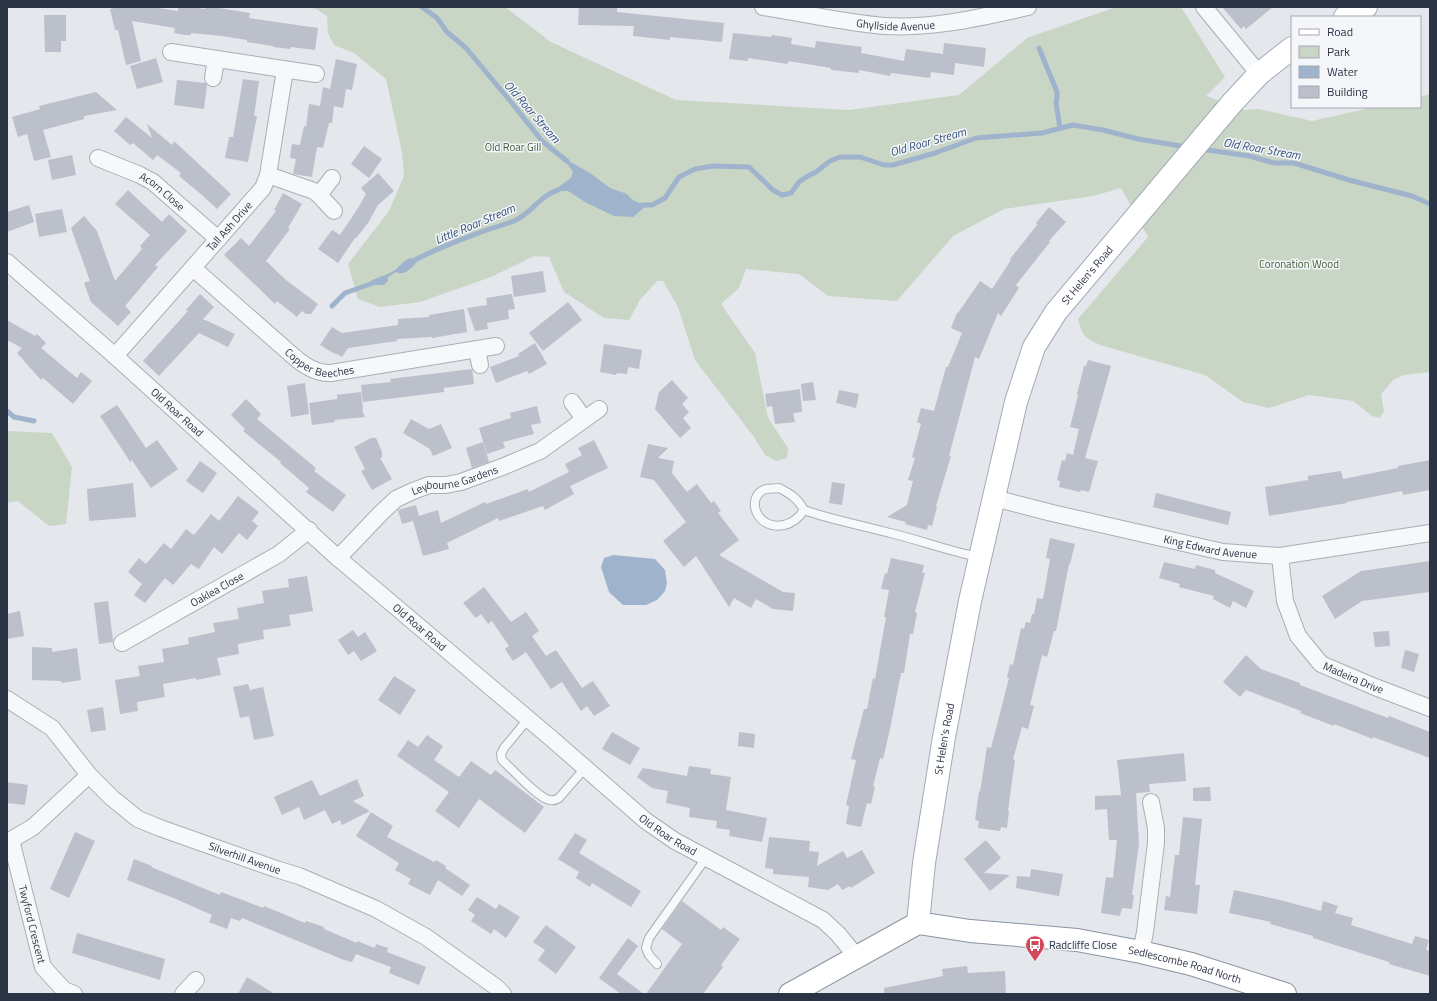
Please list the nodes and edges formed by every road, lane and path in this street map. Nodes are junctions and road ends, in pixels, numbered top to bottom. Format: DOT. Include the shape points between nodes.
graph roads {
  1 [pos="1028,7"];
  2 [pos="1204,7"];
  3 [pos="1366,7"];
  4 [pos="772,8"];
  5 [pos="1347,16"];
  6 [pos="1291,49"];
  7 [pos="171,52"];
  8 [pos="216,59"];
  9 [pos="284,70"];
  10 [pos="316,74"];
  11 [pos="1259,74"];
  12 [pos="212,78"];
  13 [pos="98,158"];
  14 [pos="268,175"];
  15 [pos="332,178"];
  16 [pos="319,195"];
  17 [pos="334,211"];
  18 [pos="218,239"];
  19 [pos="7,262"];
  20 [pos="193,268"];
  21 [pos="496,346"];
  22 [pos="115,356"];
  23 [pos="572,402"];
  24 [pos="599,408"];
  25 [pos="584,419"];
  26 [pos="994,498"];
  27 [pos="804,510"];
  28 [pos="309,530"];
  29 [pos="1430,533"];
  30 [pos="1280,556"];
  31 [pos="980,557"];
  32 [pos="338,558"];
  33 [pos="122,643"];
  34 [pos="7,698"];
  35 [pos="1430,708"];
  36 [pos="528,719"];
  37 [pos="585,768"];
  38 [pos="89,775"];
  39 [pos="1151,802"];
  40 [pos="9,840"];
  41 [pos="706,858"];
  42 [pos="918,923"];
  43 [pos="1141,952"];
  44 [pos="856,956"];
  45 [pos="658,964"];
  46 [pos="196,980"];
  47 [pos="74,994"];
  48 [pos="183,994"];
  49 [pos="503,994"];
  50 [pos="790,994"];
  51 [pos="1285,994"];
  1 -- 4 [label="street, Ghyllside Avenue" via="928,25 887,26"];
  2 -- 11 [label="street"];
  3 -- 5 [label="main road"];
  6 -- 11 [label="main road, St Helen's Road"];
  7 -- 8 [label="street"];
  8 -- 9 [label="street"];
  8 -- 12 [label="street"];
  9 -- 10 [label="street"];
  9 -- 14 [label="street, Tall Ash Drive"];
  11 -- 26 [label="main road, St Helen's Road" via="1056,312 1034,347 1016,402"];
  13 -- 18 [label="street, Acorn Close" via="153,182"];
  14 -- 16 [label="street" via="305,187"];
  14 -- 18 [label="street, Tall Ash Drive" via="263,188"];
  15 -- 16 [label="street"];
  16 -- 17 [label="street"];
  18 -- 20 [label="street, Tall Ash Drive"];
  19 -- 22 [label="street, Old Roar Road"];
  20 -- 21 [label="street, Copper Beeches" via="292,355 318,372 331,373 478,358"];
  20 -- 22 [label="street, Tall Ash Drive"];
  22 -- 28 [label="street, Old Roar Road"];
  23 -- 25 [label="street"];
  24 -- 25 [label="street, Leybourne Gardens"];
  25 -- 32 [label="street, Leybourne Gardens" via="540,451 462,482 428,485 396,499"];
  26 -- 30 [label="street, King Edward Avenue" via="1052,514 1223,552"];
  26 -- 31 [label="main road, St Helen's Road"];
  27 -- 27 [label="lane" via="800,517 789,524 774,526 761,520 755,510 755,499 766,489 779,488 790,493"];
  27 -- 31 [label="lane"];
  28 -- 32 [label="street, Old Roar Road"];
  28 -- 33 [label="street, Oaklea Close" via="279,554"];
  29 -- 30 [label="street, King Edward Avenue"];
  30 -- 35 [label="street, Madeira Drive" via="1285,601 1298,636 1321,664"];
  31 -- 42 [label="main road, St Helen's Road" via="944,737 924,863"];
  32 -- 36 [label="street, Old Roar Road"];
  34 -- 38 [label="street, Silverhill Avenue" via="52,728"];
  36 -- 37 [label="street, Old Roar Road"];
  36 -- 37 [label="lane" via="501,754 502,760 538,794 549,800 559,798"];
  37 -- 41 [label="street, Old Roar Road" via="646,821 675,842"];
  38 -- 40 [label="street" via="33,827"];
  38 -- 49 [label="street, Silverhill Avenue" via="138,819 299,876 376,909 426,938"];
  39 -- 43 [label="street" via="1156,843"];
  40 -- 47 [label="street, Twyford Crescent" via="43,967 64,990"];
  41 -- 44 [label="street, Old Roar Road" via="823,920"];
  41 -- 45 [label="lane" via="649,938 646,948"];
  42 -- 43 [label="main road, Sedlescombe Road North" via="970,931 1077,940"];
  42 -- 44 [label="main road"];
  43 -- 51 [label="main road, Sedlescombe Road North" via="1191,964"];
  44 -- 50 [label="main road"];
  46 -- 48 [label="street"];
}
